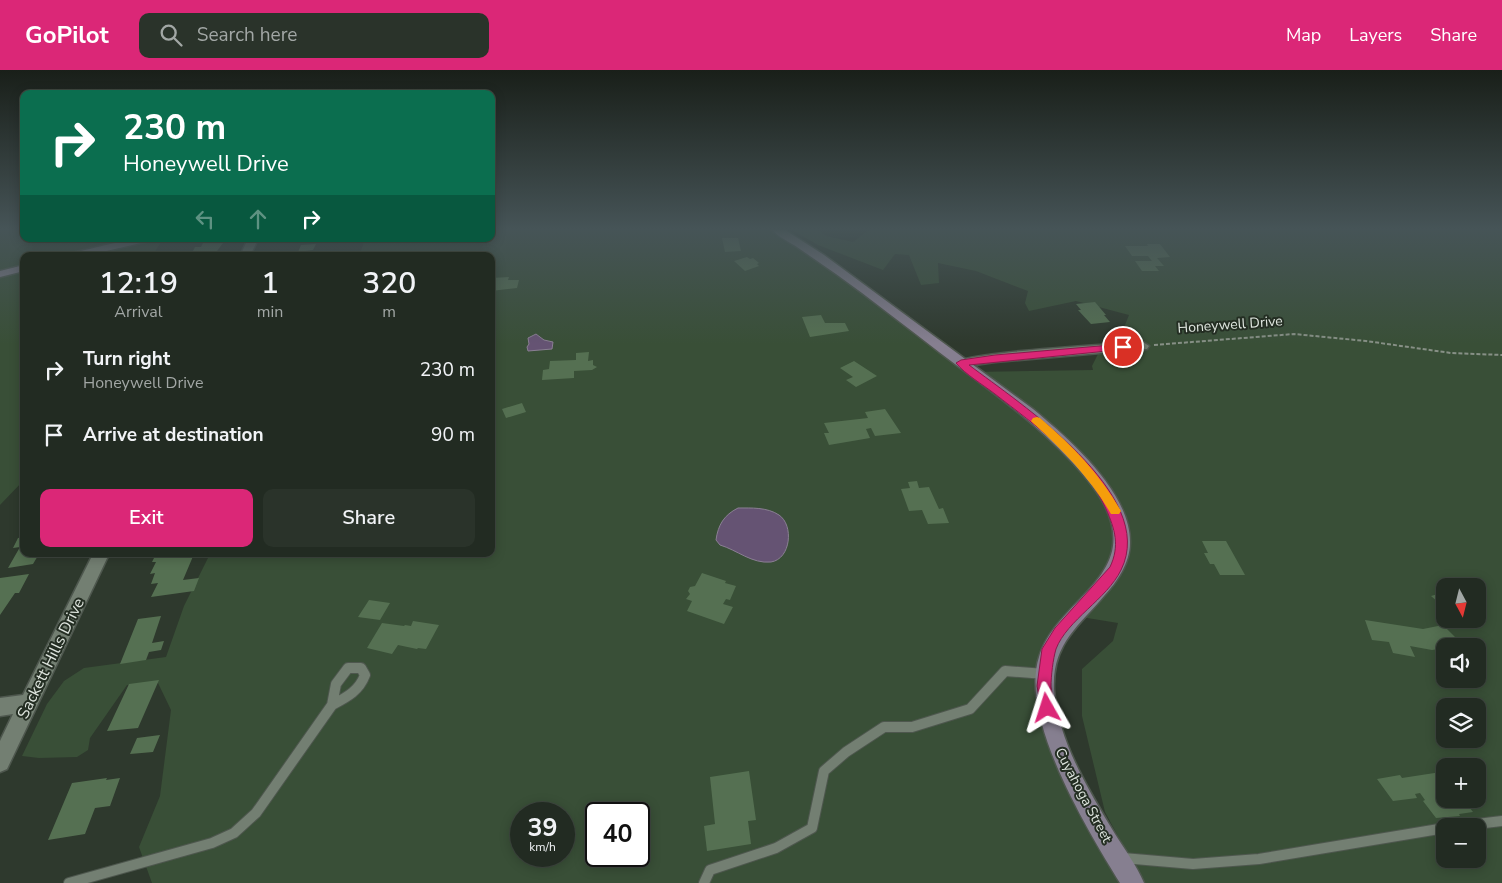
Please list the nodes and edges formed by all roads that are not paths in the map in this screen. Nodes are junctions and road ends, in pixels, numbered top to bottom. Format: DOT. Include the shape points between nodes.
graph roads {
  1 [pos="833,268"];
  2 [pos="20,269"];
  3 [pos="0,274"];
  4 [pos="1143,346"];
  5 [pos="961,363"];
  6 [pos="100,557"];
  7 [pos="1045,674"];
  8 [pos="28,703"];
  9 [pos="332,705"];
  10 [pos="0,707"];
  11 [pos="0,762"];
  12 [pos="1502,821"];
  13 [pos="1486,823"];
  14 [pos="1436,830"];
  15 [pos="1118,858"];
  16 [pos="68,883"];
  17 [pos="704,883"];
  18 [pos="1133,883"];
  1 -- 5 [label="street, Cuyahoga Street"];
  2 -- 3 [label="street"];
  4 -- 5 [label="street"];
  5 -- 7 [label="street, Cuyahoga Street" via="1044,426 1074,455 1104,492 1120,527 1121,557 1115,570 1059,632 1049,649"];
  6 -- 8 [label="street, Sackett Hills Drive"];
  7 -- 15 [label="street, Cuyahoga Street" via="1047,708 1064,761"];
  7 -- 17 [label="lane" via="1005,672 970,709 912,727 884,727 824,771 812,828 769,853 710,870"];
  8 -- 10 [label="street"];
  8 -- 11 [label="street, Sackett Hills Drive"];
  9 -- 16 [label="lane" via="256,813 234,832 212,843"];
  12 -- 13 [label="lane"];
  14 -- 15 [label="lane" via="1259,860 1193,864"];
  15 -- 18 [label="street, Cuyahoga Street"];
}
